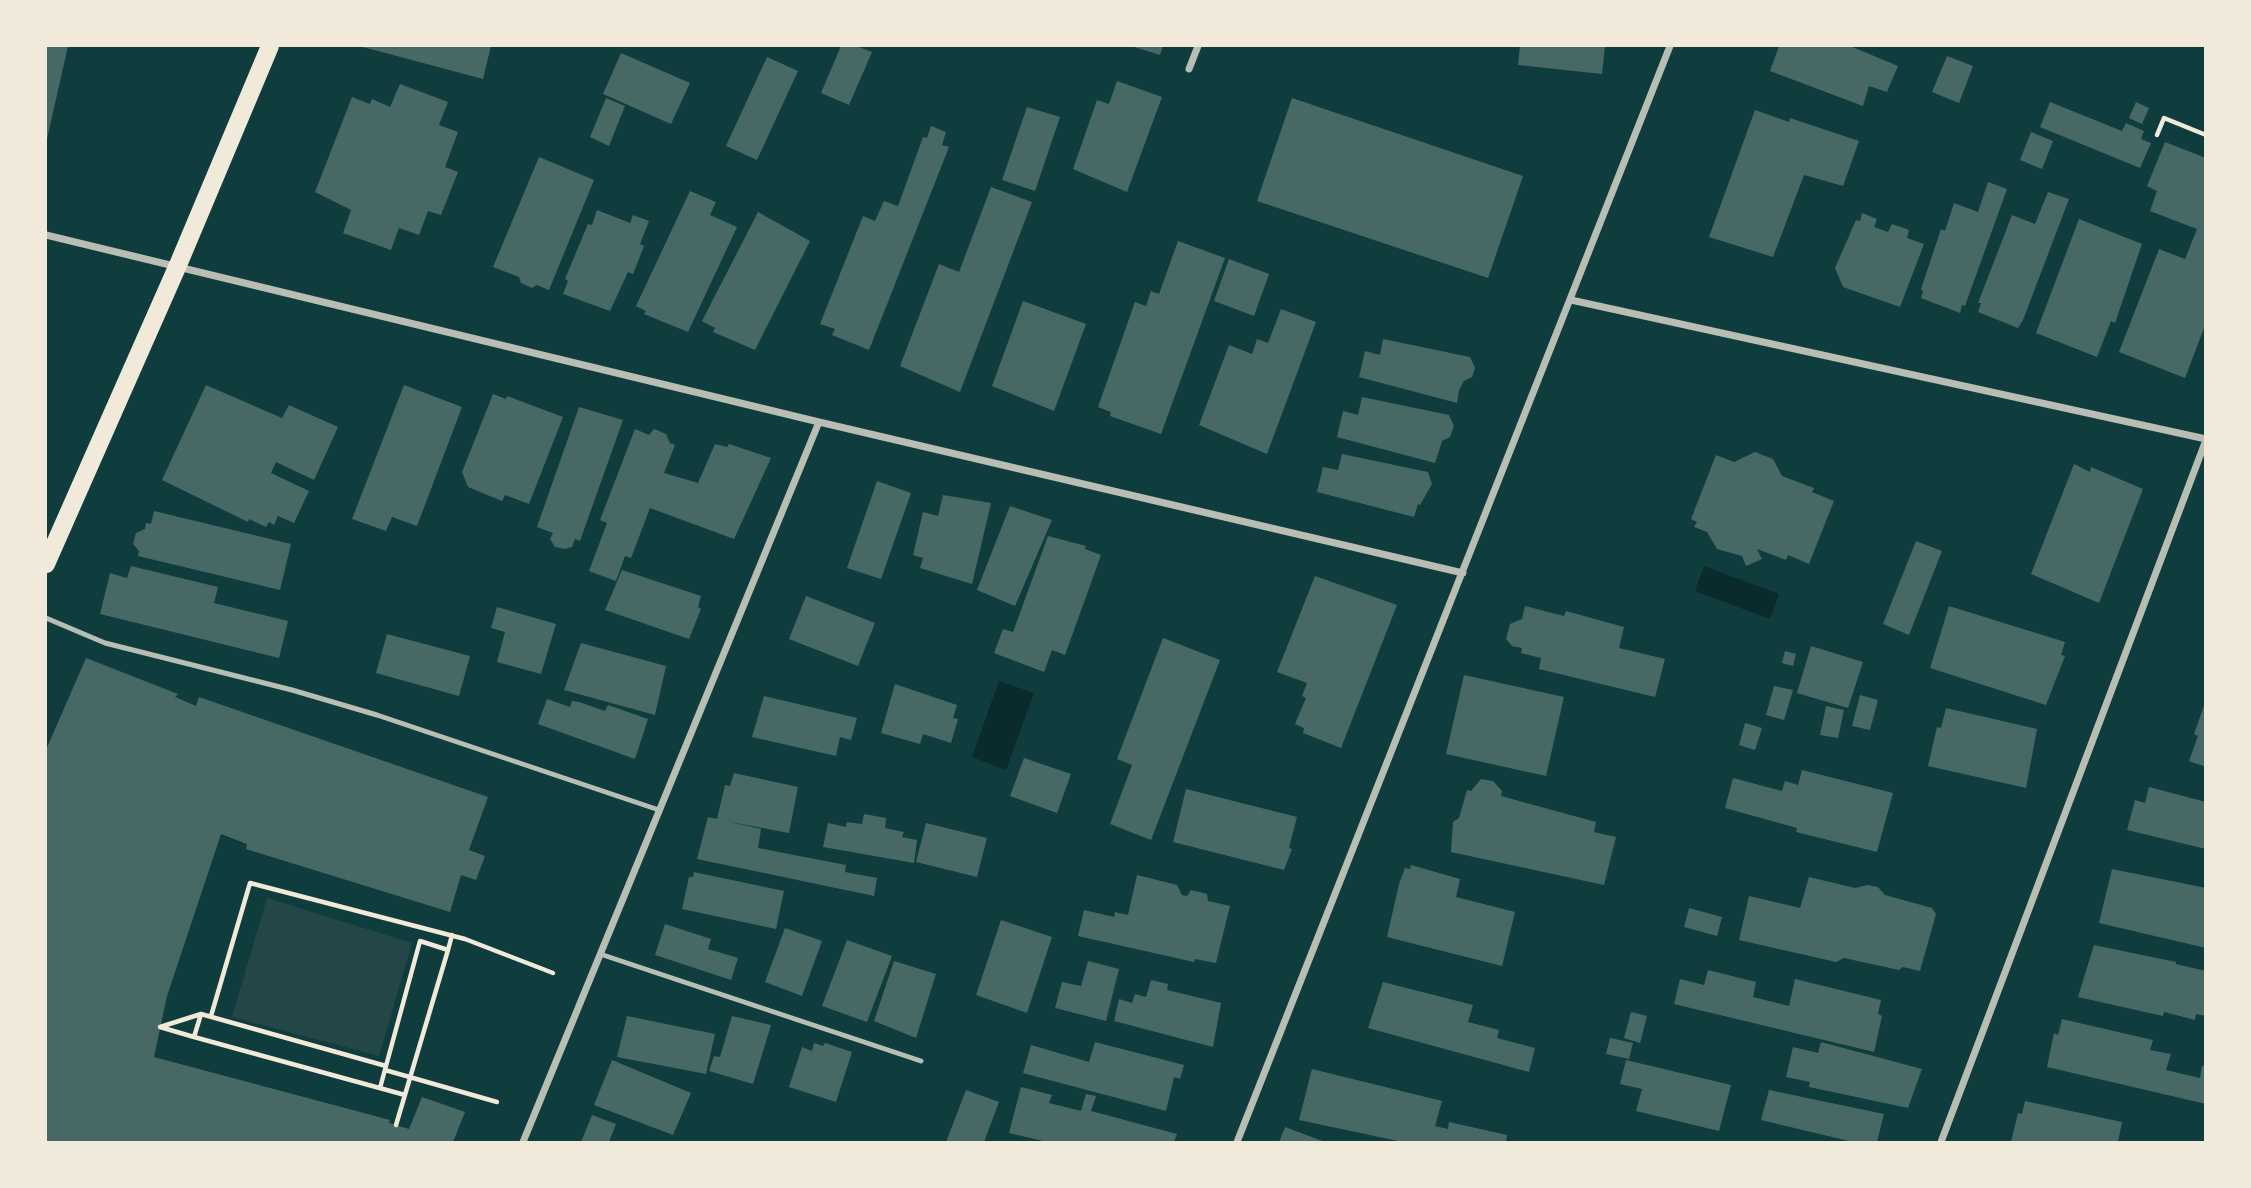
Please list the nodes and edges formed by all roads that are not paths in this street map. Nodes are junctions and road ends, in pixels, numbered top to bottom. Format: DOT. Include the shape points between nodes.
graph roads {
  1 [pos="270,46"];
  2 [pos="1198,46"];
  3 [pos="1670,46"];
  4 [pos="1189,69"];
  5 [pos="46,235"];
  6 [pos="178,265"];
  7 [pos="1570,300"];
  8 [pos="818,422"];
  9 [pos="2206,440"];
  10 [pos="46,564"];
  11 [pos="1463,573"];
  12 [pos="46,618"];
  13 [pos="659,810"];
  14 [pos="600,954"];
  15 [pos="921,1061"];
  16 [pos="523,1143"];
  17 [pos="1237,1143"];
  18 [pos="1941,1143"];
  1 -- 6 [label="main road"];
  2 -- 4 [label="street"];
  3 -- 7 [label="street"];
  5 -- 6 [label="street"];
  6 -- 8 [label="street"];
  6 -- 10 [label="main road"];
  7 -- 9 [label="street"];
  7 -- 11 [label="street"];
  8 -- 11 [label="street"];
  8 -- 13 [label="street"];
  9 -- 18 [label="street"];
  11 -- 17 [label="street"];
  12 -- 13 [label="lane" via="105,643 377,715"];
  13 -- 14 [label="street"];
  14 -- 15 [label="lane"];
  14 -- 16 [label="street"];
}
